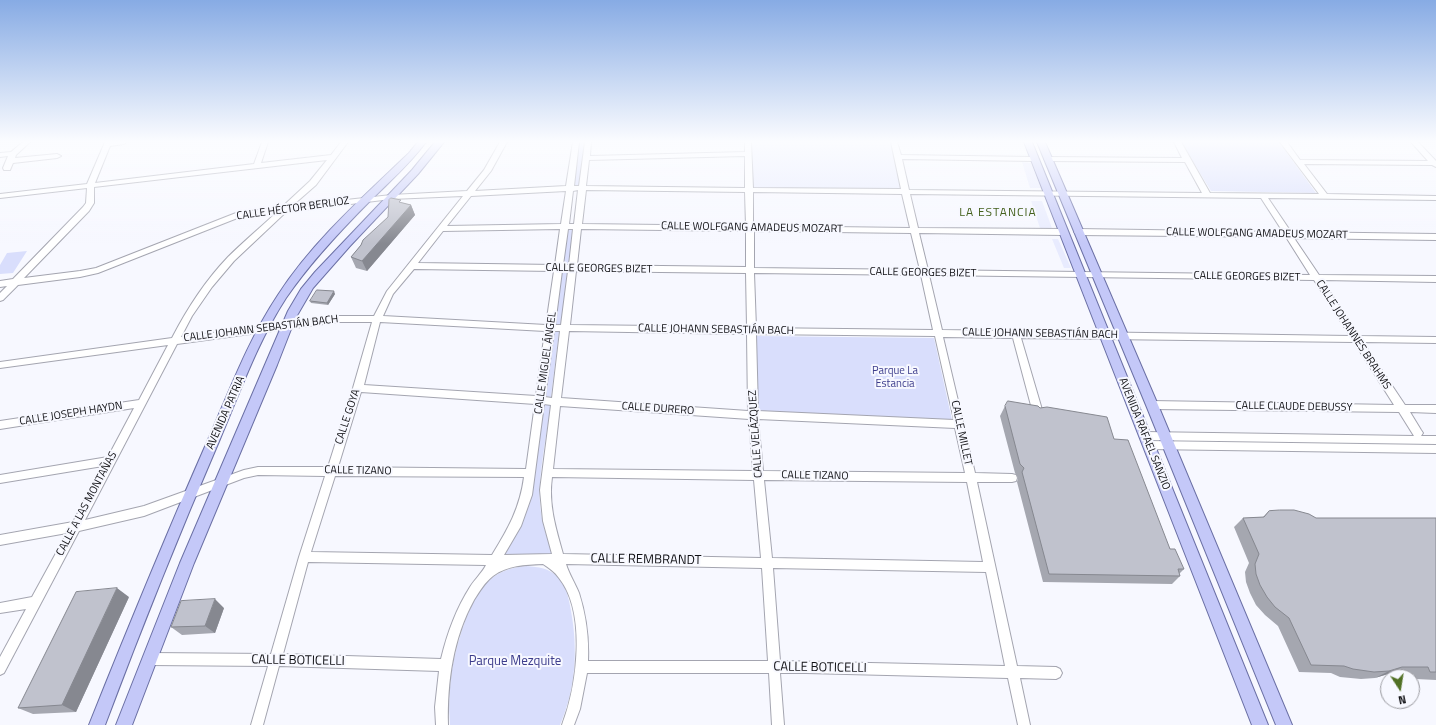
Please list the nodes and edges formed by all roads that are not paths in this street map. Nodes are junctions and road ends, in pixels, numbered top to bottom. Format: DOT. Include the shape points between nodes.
graph roads {
  1 [pos="93,176"];
  2 [pos="172,176"];
  3 [pos="319,176"];
  4 [pos="391,176"];
  5 [pos="411,176"];
  6 [pos="483,176"];
  7 [pos="572,176"];
  8 [pos="584,176"];
  9 [pos="749,176"];
  10 [pos="902,176"];
  11 [pos="1041,176"];
  12 [pos="1055,176"];
  13 [pos="1196,176"];
  14 [pos="1309,176"];
  15 [pos="92,185"];
  16 [pos="582,188"];
  17 [pos="570,189"];
  18 [pos="749,190"];
  19 [pos="905,193"];
  20 [pos="469,194"];
  21 [pos="1048,194"];
  22 [pos="1062,194"];
  23 [pos="1207,195"];
  24 [pos="0,196"];
  25 [pos="1263,196"];
  26 [pos="391,197"];
  27 [pos="1325,197"];
  28 [pos="1436,198"];
  29 [pos="367,199"];
  30 [pos="286,209"];
  31 [pos="565,226"];
  32 [pos="578,226"];
  33 [pos="749,228"];
  34 [pos="440,229"];
  35 [pos="914,230"];
  36 [pos="1064,232"];
  37 [pos="1078,232"];
  38 [pos="1288,235"];
  39 [pos="1436,236"];
  40 [pos="411,266"];
  41 [pos="559,268"];
  42 [pos="572,268"];
  43 [pos="749,270"];
  44 [pos="923,273"];
  45 [pos="1080,275"];
  46 [pos="1096,275"];
  47 [pos="1316,278"];
  48 [pos="1436,279"];
  49 [pos="15,282"];
  50 [pos="0,284"];
  51 [pos="0,298"];
  52 [pos="378,319"];
  53 [pos="286,325"];
  54 [pos="264,328"];
  55 [pos="550,328"];
  56 [pos="564,328"];
  57 [pos="751,330"];
  58 [pos="938,333"];
  59 [pos="1016,334"];
  60 [pos="1105,335"];
  61 [pos="1122,336"];
  62 [pos="1356,339"];
  63 [pos="175,340"];
  64 [pos="1436,340"];
  65 [pos="0,365"];
  66 [pos="358,388"];
  67 [pos="540,400"];
  68 [pos="555,401"];
  69 [pos="141,403"];
  70 [pos="1152,405"];
  71 [pos="1402,408"];
  72 [pos="1436,409"];
  73 [pos="1038,412"];
  74 [pos="753,416"];
  75 [pos="0,424"];
  76 [pos="959,424"];
  77 [pos="1418,433"];
  78 [pos="1436,440"];
  79 [pos="1146,441"];
  80 [pos="1166,441"];
  81 [pos="1219,442"];
  82 [pos="1436,449"];
  83 [pos="110,461"];
  84 [pos="331,471"];
  85 [pos="530,473"];
  86 [pos="546,473"];
  87 [pos="760,475"];
  88 [pos="970,478"];
  89 [pos="1012,478"];
  90 [pos="0,479"];
  91 [pos="220,483"];
  92 [pos="190,494"];
  93 [pos="76,527"];
  94 [pos="0,540"];
  95 [pos="304,557"];
  96 [pos="516,559"];
  97 [pos="544,559"];
  98 [pos="558,559"];
  99 [pos="495,560"];
  100 [pos="767,562"];
  101 [pos="989,566"];
  102 [pos="487,574"];
  103 [pos="564,576"];
  104 [pos="36,602"];
  105 [pos="0,608"];
  106 [pos="150,659"];
  107 [pos="275,660"];
  108 [pos="446,665"];
  109 [pos="583,667"];
  110 [pos="775,667"];
  111 [pos="0,669"];
  112 [pos="1012,672"];
  113 [pos="1056,673"];
  114 [pos="97,725"];
  115 [pos="124,725"];
  116 [pos="257,725"];
  117 [pos="442,725"];
  118 [pos="568,725"];
  119 [pos="778,725"];
  120 [pos="1024,725"];
  121 [pos="1260,725"];
  122 [pos="1284,725"];
  1 -- 15 [label="street"];
  2 -- 15 [label="street"];
  3 -- 30 [label="street, CALLE A LAS MONTAÑAS"];
  4 -- 29 [label="main road, AVENIDA PATRIA"];
  5 -- 26 [label="main road, AVENIDA PATRIA"];
  6 -- 20 [label="street, CALLE GOYA"];
  7 -- 17 [label="street, CALLE MIGUEL ÁNGEL"];
  8 -- 16 [label="street, CALLE MIGUEL ÁNGEL"];
  9 -- 18 [label="street, CALLE VELÁZQUEZ"];
  10 -- 19 [label="street, CALLE MILLET"];
  11 -- 21 [label="main road, AVENIDA RAFAEL SANZIO"];
  12 -- 22 [label="main road, AVENIDA RAFAEL SANZIO"];
  13 -- 23 [label="street"];
  14 -- 27 [label="street"];
  15 -- 24 [label="street"];
  15 -- 49 [label="street" via="90,203 86,209"];
  16 -- 17 [label="street, CALLE HÉCTOR BERLIOZ"];
  16 -- 18 [label="street, CALLE HÉCTOR BERLIOZ"];
  16 -- 32 [label="street, CALLE MIGUEL ÁNGEL"];
  17 -- 20 [label="street, CALLE HÉCTOR BERLIOZ"];
  17 -- 31 [label="street, CALLE MIGUEL ÁNGEL"];
  18 -- 19 [label="street, CALLE HÉCTOR BERLIOZ"];
  18 -- 33 [label="street, CALLE VELÁZQUEZ"];
  19 -- 21 [label="street, CALLE HÉCTOR BERLIOZ"];
  19 -- 35 [label="street, CALLE MILLET"];
  20 -- 26 [label="street, CALLE HÉCTOR BERLIOZ"];
  20 -- 34 [label="street, CALLE GOYA"];
  21 -- 22 [label="street, CALLE HÉCTOR BERLIOZ"];
  21 -- 36 [label="main road, AVENIDA RAFAEL SANZIO"];
  22 -- 23 [label="street, CALLE HÉCTOR BERLIOZ"];
  22 -- 37 [label="main road, AVENIDA RAFAEL SANZIO"];
  23 -- 25 [label="street, CALLE HÉCTOR BERLIOZ"];
  25 -- 27 [label="street, CALLE HÉCTOR BERLIOZ"];
  25 -- 38 [label="street, CALLE JOHANNES BRAHMS"];
  26 -- 29 [label="street, CALLE HÉCTOR BERLIOZ"];
  26 -- 53 [label="main road, AVENIDA PATRIA" via="348,241 310,286 297,303"];
  27 -- 28 [label="street, CALLE HÉCTOR BERLIOZ"];
  29 -- 30 [label="street, CALLE HÉCTOR BERLIOZ"];
  29 -- 54 [label="main road, AVENIDA PATRIA" via="293,280"];
  30 -- 49 [label="street, CALLE HÉCTOR BERLIOZ" via="239,214 98,270"];
  30 -- 63 [label="street, CALLE A LAS MONTAÑAS" via="231,259 209,285"];
  31 -- 32 [label="street, CALLE WOLFGANG AMADEUS MOZART"];
  31 -- 34 [label="street, CALLE WOLFGANG AMADEUS MOZART"];
  31 -- 41 [label="street, CALLE MIGUEL ÁNGEL"];
  32 -- 33 [label="street, CALLE WOLFGANG AMADEUS MOZART"];
  32 -- 42 [label="street, CALLE MIGUEL ÁNGEL"];
  33 -- 35 [label="street, CALLE WOLFGANG AMADEUS MOZART"];
  33 -- 43 [label="street, CALLE VELÁZQUEZ"];
  34 -- 40 [label="street, CALLE GOYA"];
  35 -- 36 [label="street, CALLE WOLFGANG AMADEUS MOZART"];
  35 -- 44 [label="street, CALLE MILLET"];
  36 -- 45 [label="main road, AVENIDA RAFAEL SANZIO"];
  37 -- 38 [label="street, CALLE WOLFGANG AMADEUS MOZART"];
  37 -- 46 [label="main road, AVENIDA RAFAEL SANZIO"];
  38 -- 39 [label="street, CALLE WOLFGANG AMADEUS MOZART"];
  38 -- 47 [label="street, CALLE JOHANNES BRAHMS"];
  40 -- 41 [label="street, CALLE GEORGES BIZET"];
  40 -- 52 [label="street, CALLE GOYA" via="390,293"];
  41 -- 42 [label="street, CALLE GEORGES BIZET"];
  41 -- 55 [label="street, CALLE MIGUEL ÁNGEL"];
  42 -- 43 [label="street, CALLE GEORGES BIZET"];
  42 -- 56 [label="street, CALLE MIGUEL ÁNGEL"];
  43 -- 44 [label="street, CALLE GEORGES BIZET"];
  43 -- 57 [label="street, CALLE VELÁZQUEZ"];
  44 -- 45 [label="street, CALLE GEORGES BIZET"];
  44 -- 58 [label="street, CALLE MILLET"];
  45 -- 46 [label="street, CALLE GEORGES BIZET"];
  45 -- 60 [label="main road, AVENIDA RAFAEL SANZIO"];
  46 -- 47 [label="street, CALLE GEORGES BIZET"];
  46 -- 61 [label="main road, AVENIDA RAFAEL SANZIO"];
  47 -- 48 [label="street, CALLE GEORGES BIZET"];
  47 -- 62 [label="street, CALLE JOHANNES BRAHMS"];
  49 -- 50 [label="street, CALLE HÉCTOR BERLIOZ"];
  49 -- 51 [label="street"];
  52 -- 53 [label="street, CALLE JOHANN SEBASTIÁN BACH" via="338,318"];
  52 -- 55 [label="street, CALLE JOHANN SEBASTIÁN BACH"];
  52 -- 66 [label="street, CALLE GOYA"];
  53 -- 54 [label="street, CALLE JOHANN SEBASTIÁN BACH"];
  53 -- 91 [label="main road, AVENIDA PATRIA"];
  54 -- 63 [label="street, CALLE JOHANN SEBASTIÁN BACH"];
  54 -- 92 [label="main road, AVENIDA PATRIA"];
  55 -- 56 [label="street, CALLE JOHANN SEBASTIÁN BACH"];
  55 -- 67 [label="street, CALLE MIGUEL ÁNGEL"];
  56 -- 57 [label="street, CALLE JOHANN SEBASTIÁN BACH"];
  56 -- 68 [label="street, CALLE MIGUEL ÁNGEL"];
  57 -- 58 [label="street, CALLE JOHANN SEBASTIÁN BACH"];
  57 -- 74 [label="street, CALLE VELÁZQUEZ"];
  58 -- 59 [label="street, CALLE JOHANN SEBASTIÁN BACH"];
  58 -- 76 [label="street, CALLE MILLET"];
  59 -- 60 [label="street, CALLE JOHANN SEBASTIÁN BACH"];
  59 -- 73 [label="street"];
  60 -- 61 [label="street, CALLE JOHANN SEBASTIÁN BACH"];
  60 -- 79 [label="main road, AVENIDA RAFAEL SANZIO"];
  61 -- 62 [label="street, CALLE JOHANN SEBASTIÁN BACH"];
  61 -- 70 [label="main road, AVENIDA RAFAEL SANZIO"];
  62 -- 64 [label="street, CALLE JOHANN SEBASTIÁN BACH"];
  62 -- 71 [label="street, CALLE JOHANNES BRAHMS"];
  63 -- 65 [label="street, CALLE JOHANN SEBASTIÁN BACH"];
  63 -- 69 [label="street, CALLE A LAS MONTAÑAS"];
  66 -- 67 [label="street, CALLE DURERO"];
  66 -- 84 [label="street, CALLE GOYA"];
  67 -- 68 [label="street, CALLE DURERO"];
  67 -- 85 [label="street, CALLE MIGUEL ÁNGEL"];
  68 -- 74 [label="street, CALLE DURERO"];
  68 -- 86 [label="street, CALLE MIGUEL ÁNGEL"];
  69 -- 75 [label="street, CALLE JOSEPH HAYDN"];
  69 -- 83 [label="street, CALLE A LAS MONTAÑAS"];
  70 -- 71 [label="street, CALLE CLAUDE DEBUSSY"];
  70 -- 80 [label="main road, AVENIDA RAFAEL SANZIO"];
  71 -- 72 [label="street, CALLE CLAUDE DEBUSSY"];
  71 -- 77 [label="street, CALLE JOHANNES BRAHMS"];
  74 -- 76 [label="street, CALLE DURERO"];
  74 -- 87 [label="street, CALLE VELÁZQUEZ"];
  76 -- 88 [label="street, CALLE MILLET"];
  78 -- 81 [label="street"];
  79 -- 80 [label="street"];
  79 -- 121 [label="main road, AVENIDA RAFAEL SANZIO"];
  80 -- 81 [label="street"];
  80 -- 122 [label="main road, AVENIDA RAFAEL SANZIO"];
  81 -- 82 [label="street"];
  83 -- 90 [label="street"];
  83 -- 93 [label="street, CALLE A LAS MONTAÑAS"];
  84 -- 85 [label="street, CALLE TIZANO"];
  84 -- 91 [label="street, CALLE TIZANO" via="258,472"];
  84 -- 95 [label="street, CALLE GOYA"];
  85 -- 99 [label="street, CALLE MIGUEL ÁNGEL" via="523,508"];
  86 -- 87 [label="street, CALLE TIZANO"];
  86 -- 98 [label="street, CALLE MIGUEL ÁNGEL" via="548,521"];
  87 -- 88 [label="street, CALLE TIZANO"];
  87 -- 100 [label="street, CALLE VELÁZQUEZ"];
  88 -- 89 [label="street, CALLE TIZANO"];
  88 -- 101 [label="street, CALLE MILLET"];
  91 -- 92 [label="street, CALLE TIZANO"];
  91 -- 106 [label="main road, AVENIDA PATRIA"];
  92 -- 93 [label="street, CALLE TIZANO" via="144,511"];
  92 -- 114 [label="main road, AVENIDA PATRIA"];
  93 -- 94 [label="street, CALLE TIZANO"];
  93 -- 104 [label="street, CALLE A LAS MONTAÑAS"];
  95 -- 99 [label="street, CALLE REMBRANDT"];
  95 -- 107 [label="street, CALLE GOYA"];
  96 -- 97 [label="street, CALLE REMBRANDT"];
  96 -- 99 [label="street, CALLE REMBRANDT"];
  96 -- 102 [label="street, CALLE MIGUEL ÁNGEL"];
  97 -- 98 [label="street, CALLE REMBRANDT"];
  97 -- 103 [label="street, CALLE MIGUEL ÁNGEL"];
  98 -- 100 [label="street, CALLE REMBRANDT"];
  98 -- 103 [label="street, CALLE MIGUEL ÁNGEL"];
  99 -- 102 [label="street, CALLE MIGUEL ÁNGEL"];
  100 -- 101 [label="street, CALLE REMBRANDT"];
  100 -- 110 [label="street, CALLE VELÁZQUEZ"];
  101 -- 112 [label="street, CALLE MILLET"];
  102 -- 108 [label="street, CALLE MIGUEL ÁNGEL" via="475,588 462,614 453,636"];
  103 -- 109 [label="street, CALLE MIGUEL ÁNGEL" via="576,602"];
  104 -- 105 [label="street"];
  104 -- 111 [label="street, CALLE A LAS MONTAÑAS"];
  106 -- 107 [label="street, CALLE BOTICELLI"];
  106 -- 115 [label="main road, AVENIDA PATRIA"];
  107 -- 108 [label="street, CALLE BOTICELLI"];
  107 -- 116 [label="street, CALLE GOYA"];
  108 -- 117 [label="street, CALLE MIGUEL ÁNGEL"];
  109 -- 110 [label="street, CALLE BOTICELLI"];
  109 -- 118 [label="street, CALLE MIGUEL ÁNGEL"];
  110 -- 112 [label="street, CALLE BOTICELLI"];
  110 -- 119 [label="street, CALLE VELÁZQUEZ"];
  112 -- 113 [label="street, CALLE BOTICELLI"];
  112 -- 120 [label="street, CALLE MILLET"];
}
